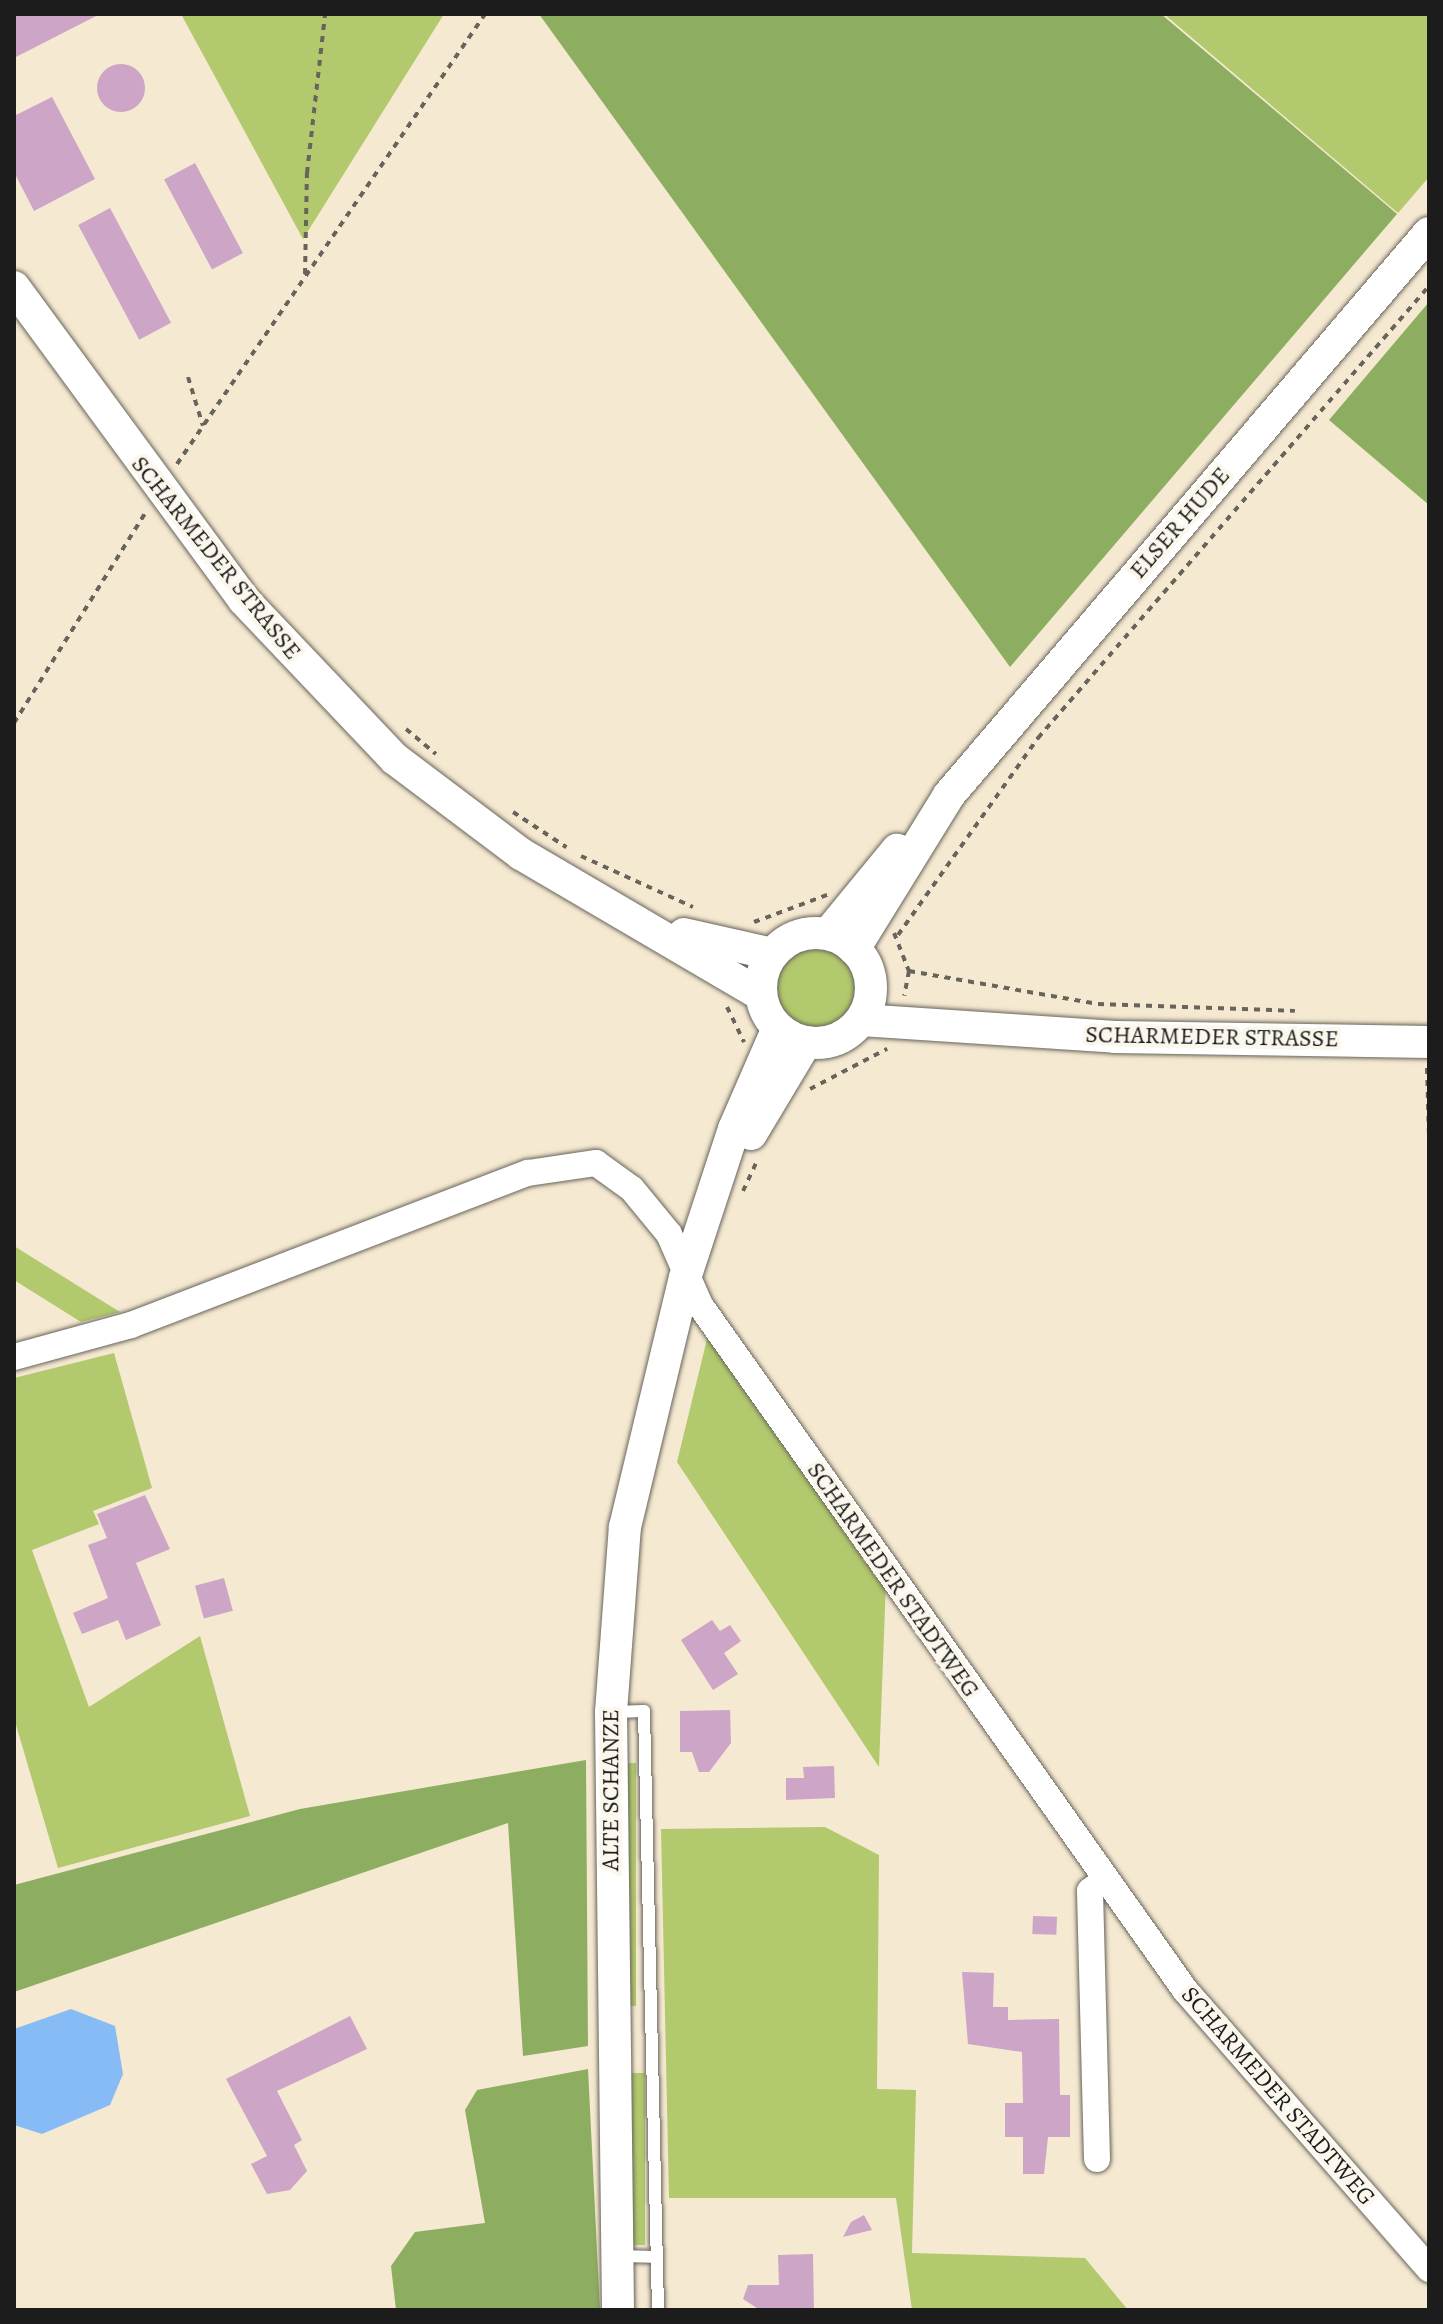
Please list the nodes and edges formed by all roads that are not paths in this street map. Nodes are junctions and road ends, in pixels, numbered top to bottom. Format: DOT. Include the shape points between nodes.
graph roads {
  1 [pos="1429,233"];
  2 [pos="14,287"];
  3 [pos="653,926"];
  4 [pos="841,942"];
  5 [pos="772,954"];
  6 [pos="871,989"];
  7 [pos="761,995"];
  8 [pos="861,1020"];
  9 [pos="778,1028"];
  10 [pos="994,1028"];
  11 [pos="806,1042"];
  12 [pos="1428,1042"];
  13 [pos="728,1196"];
  14 [pos="685,1278"];
  15 [pos="14,1357"];
  16 [pos="611,1712"];
  17 [pos="1105,1880"];
  18 [pos="1097,2159"];
  19 [pos="617,2256"];
  20 [pos="657,2257"];
  21 [pos="1429,2269"];
  22 [pos="618,2310"];
  23 [pos="658,2310"];
  1 -- 4 [label="street, ELSER HUDE" via="935,815 878,869"];
  2 -- 3 [label="street, SCHARMEDER STRASSE" via="165,481 269,631 395,759 521,854"];
  3 -- 5 [label="street, SCHARMEDER STRASSE"];
  3 -- 7 [label="street, SCHARMEDER STRASSE"];
  4 -- 5 [label="street" via="792,938"];
  4 -- 6 [label="street"];
  5 -- 7 [label="street"];
  6 -- 8 [label="street"];
  6 -- 10 [label="street, SCHARMEDER STRASSE"];
  7 -- 9 [label="street"];
  8 -- 10 [label="street, SCHARMEDER STRASSE"];
  8 -- 11 [label="street" via="831,1041"];
  9 -- 11 [label="street"];
  9 -- 13 [label="street, ALTE SCHANZE" via="734,1129"];
  10 -- 12 [label="street, SCHARMEDER STRASSE"];
  11 -- 13 [label="street, ALTE SCHANZE"];
  13 -- 14 [label="street, ALTE SCHANZE"];
  14 -- 15 [label="street" via="669,1234 632,1189 596,1163 562,1165 131,1325"];
  14 -- 16 [label="street, ALTE SCHANZE" via="625,1527"];
  14 -- 17 [label="street, SCHARMEDER STADTWEG"];
  16 -- 19 [label="street, ALTE SCHANZE"];
  16 -- 20 [label="lane" via="644,1711"];
  17 -- 18 [label="street" via="1090,1891"];
  17 -- 21 [label="street, SCHARMEDER STADTWEG" via="1185,1990"];
  19 -- 20 [label="lane"];
  19 -- 22 [label="street, ALTE SCHANZE"];
  20 -- 23 [label="lane"];
}
